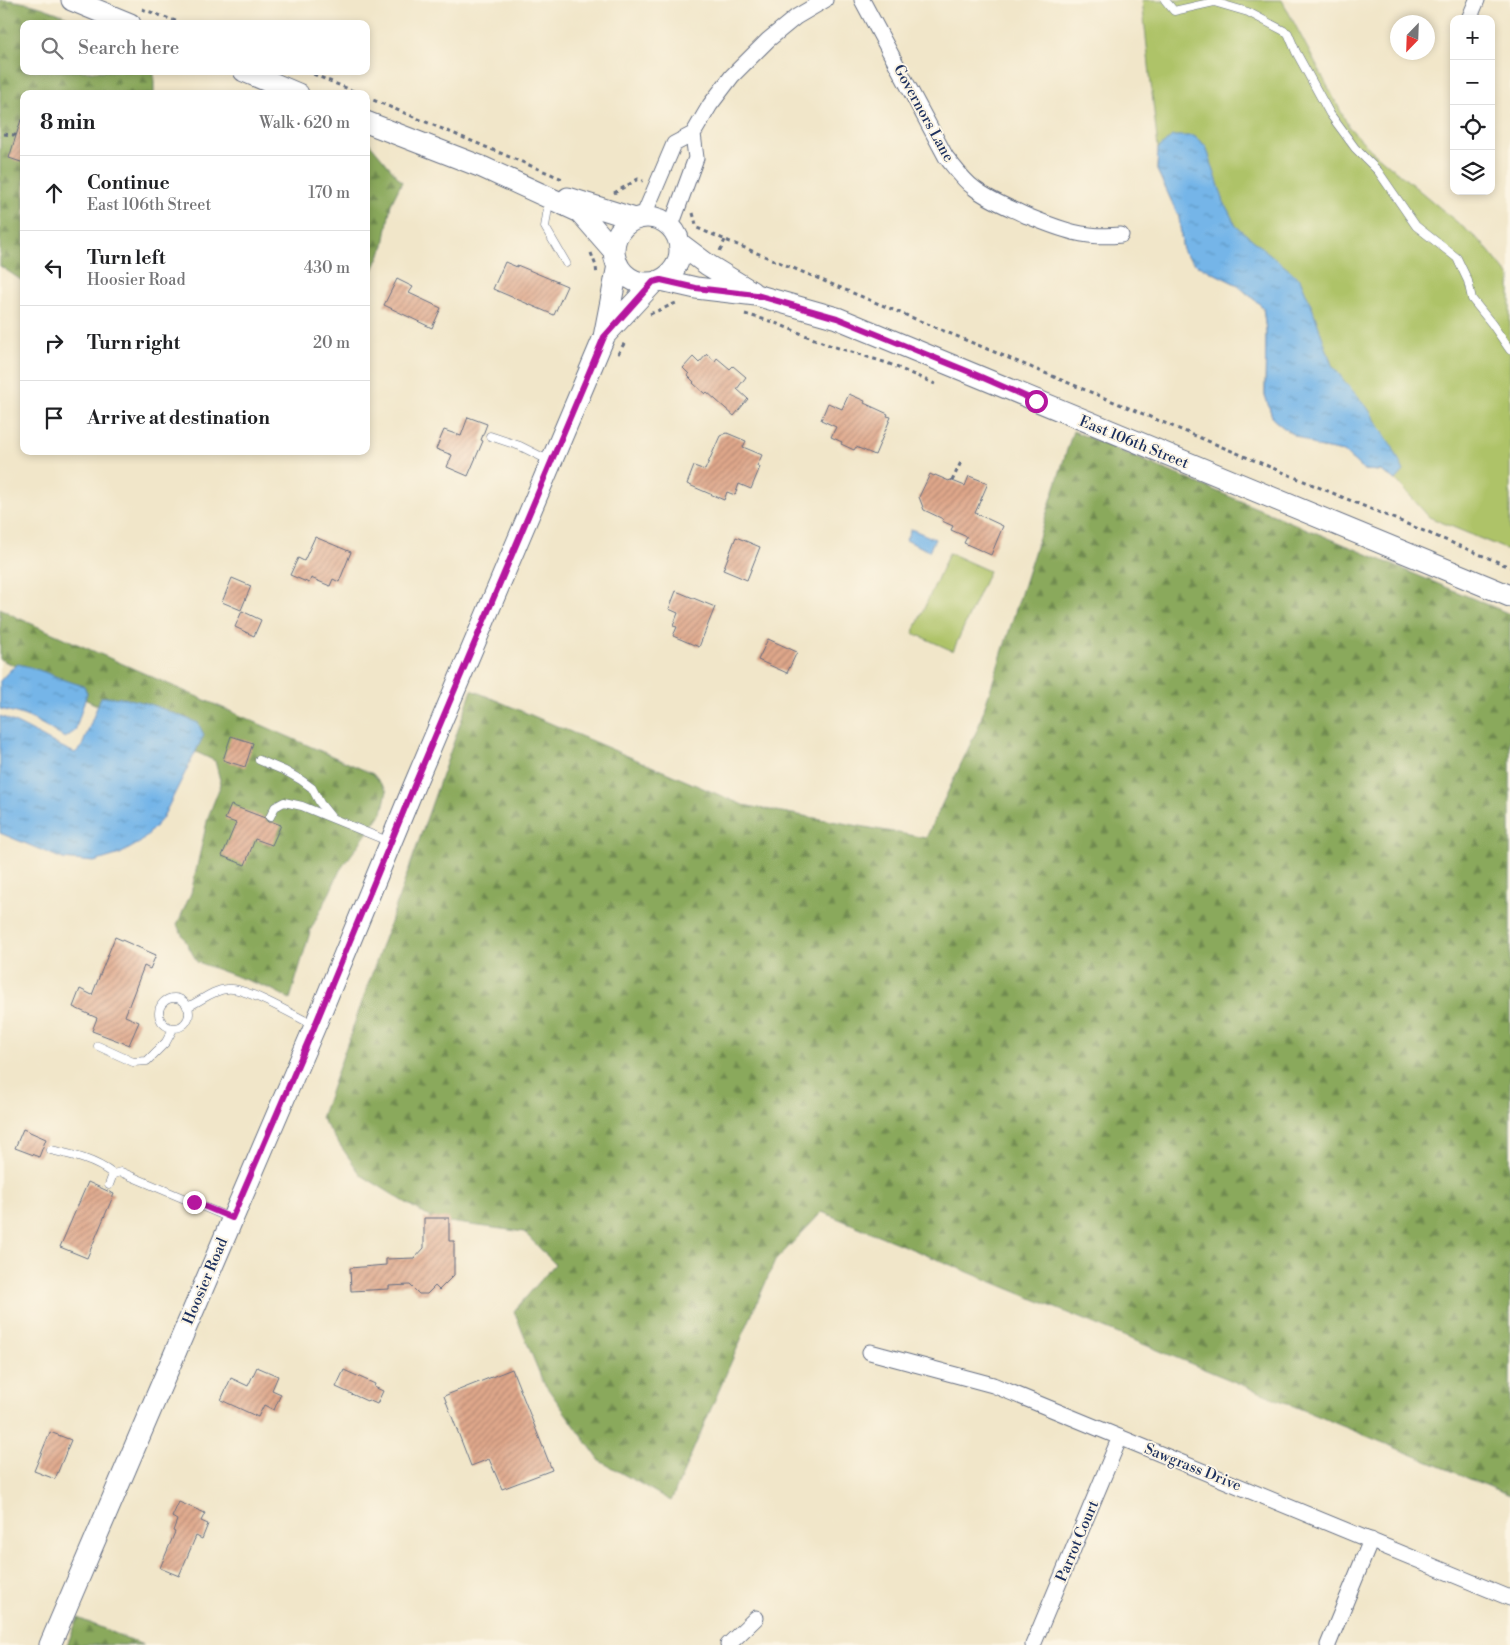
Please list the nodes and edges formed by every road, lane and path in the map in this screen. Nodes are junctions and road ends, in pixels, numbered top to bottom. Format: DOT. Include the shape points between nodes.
graph roads {
  1 [pos="72,0"];
  2 [pos="825,0"];
  3 [pos="862,0"];
  4 [pos="1165,0"];
  5 [pos="1477,0"];
  6 [pos="1471,15"];
  7 [pos="134,16"];
  8 [pos="159,20"];
  9 [pos="253,75"];
  10 [pos="315,75"];
  11 [pos="289,90"];
  12 [pos="351,90"];
  13 [pos="370,98"];
  14 [pos="370,124"];
  15 [pos="4,134"];
  16 [pos="693,134"];
  17 [pos="20,136"];
  18 [pos="511,179"];
  19 [pos="567,181"];
  20 [pos="550,198"];
  21 [pos="692,210"];
  22 [pos="639,218"];
  23 [pos="676,235"];
  24 [pos="1121,236"];
  25 [pos="616,258"];
  26 [pos="566,263"];
  27 [pos="657,281"];
  28 [pos="756,295"];
  29 [pos="744,313"];
  30 [pos="628,335"];
  31 [pos="604,337"];
  32 [pos="1510,350"];
  33 [pos="617,356"];
  34 [pos="935,384"];
  35 [pos="490,436"];
  36 [pos="551,461"];
  37 [pos="960,462"];
  38 [pos="952,481"];
  39 [pos="1510,567"];
  40 [pos="1510,596"];
  41 [pos="259,760"];
  42 [pos="270,817"];
  43 [pos="333,819"];
  44 [pos="390,842"];
  45 [pos="187,1007"];
  46 [pos="315,1026"];
  47 [pos="173,1029"];
  48 [pos="98,1046"];
  49 [pos="51,1150"];
  50 [pos="113,1174"];
  51 [pos="109,1185"];
  52 [pos="232,1218"];
  53 [pos="870,1352"];
  54 [pos="1120,1438"];
  55 [pos="1371,1540"];
  56 [pos="1510,1598"];
  57 [pos="756,1618"];
  58 [pos="50,1645"];
  59 [pos="728,1645"];
  60 [pos="1034,1645"];
  61 [pos="1328,1645"];
  1 -- 7 [label="street"];
  2 -- 16 [label="street" via="796,17 732,76 710,104"];
  3 -- 24 [label="street, Governors Lane" via="946,157 974,188 994,201 1066,231 1085,236"];
  4 -- 32 [label="lane" via="1174,11 1214,2 1248,12 1288,33 1330,114 1378,172 1416,226 1457,258 1472,299"];
  5 -- 6 [label="street"];
  7 -- 8 [label="path"];
  9 -- 11 [label="street"];
  10 -- 12 [label="path"];
  13 -- 19 [label="path"];
  14 -- 18 [label="street"];
  15 -- 17 [label="path"];
  16 -- 22 [label="street" via="674,144"];
  16 -- 23 [label="street" via="696,158"];
  18 -- 20 [label="street"];
  18 -- 22 [label="street"];
  20 -- 25 [label="street" via="580,212"];
  20 -- 26 [label="lane" via="545,226"];
  21 -- 39 [label="path" via="696,228"];
  22 -- 23 [label="street" via="657,218"];
  22 -- 25 [label="street" via="620,230 615,240"];
  23 -- 27 [label="street" via="681,252 675,269"];
  23 -- 28 [label="street, East 106th Street" via="708,265"];
  25 -- 27 [label="street" via="621,271 629,278 639,282"];
  25 -- 31 [label="street, Hoosier Road"];
  27 -- 28 [label="street, East 106th Street"];
  27 -- 31 [label="street, Hoosier Road"];
  28 -- 40 [label="street, East 106th Street" via="837,318"];
  29 -- 34 [label="path" via="887,363"];
  30 -- 33 [label="path"];
  31 -- 36 [label="street, Hoosier Road"];
  35 -- 36 [label="lane"];
  36 -- 44 [label="street, Hoosier Road"];
  37 -- 38 [label="path"];
  41 -- 43 [label="lane" via="285,770 312,788"];
  42 -- 43 [label="lane" via="274,807 284,802"];
  43 -- 44 [label="lane"];
  44 -- 46 [label="street, Hoosier Road"];
  45 -- 46 [label="lane" via="227,988 244,992"];
  45 -- 47 [label="lane" via="187,1020"];
  45 -- 47 [label="lane" via="176,998 166,1000 160,1006 161,1022"];
  46 -- 52 [label="street, Hoosier Road"];
  47 -- 48 [label="lane" via="166,1042 147,1061 133,1062"];
  49 -- 50 [label="lane" via="83,1158"];
  50 -- 51 [label="lane"];
  50 -- 52 [label="lane" via="121,1172"];
  52 -- 58 [label="street, Hoosier Road"];
  53 -- 54 [label="street, Sawgrass Drive" via="993,1386"];
  54 -- 55 [label="street, Sawgrass Drive"];
  54 -- 60 [label="street, Parrot Court"];
  55 -- 56 [label="street, Sawgrass Drive"];
  55 -- 61 [label="street"];
  57 -- 59 [label="street"];
}
